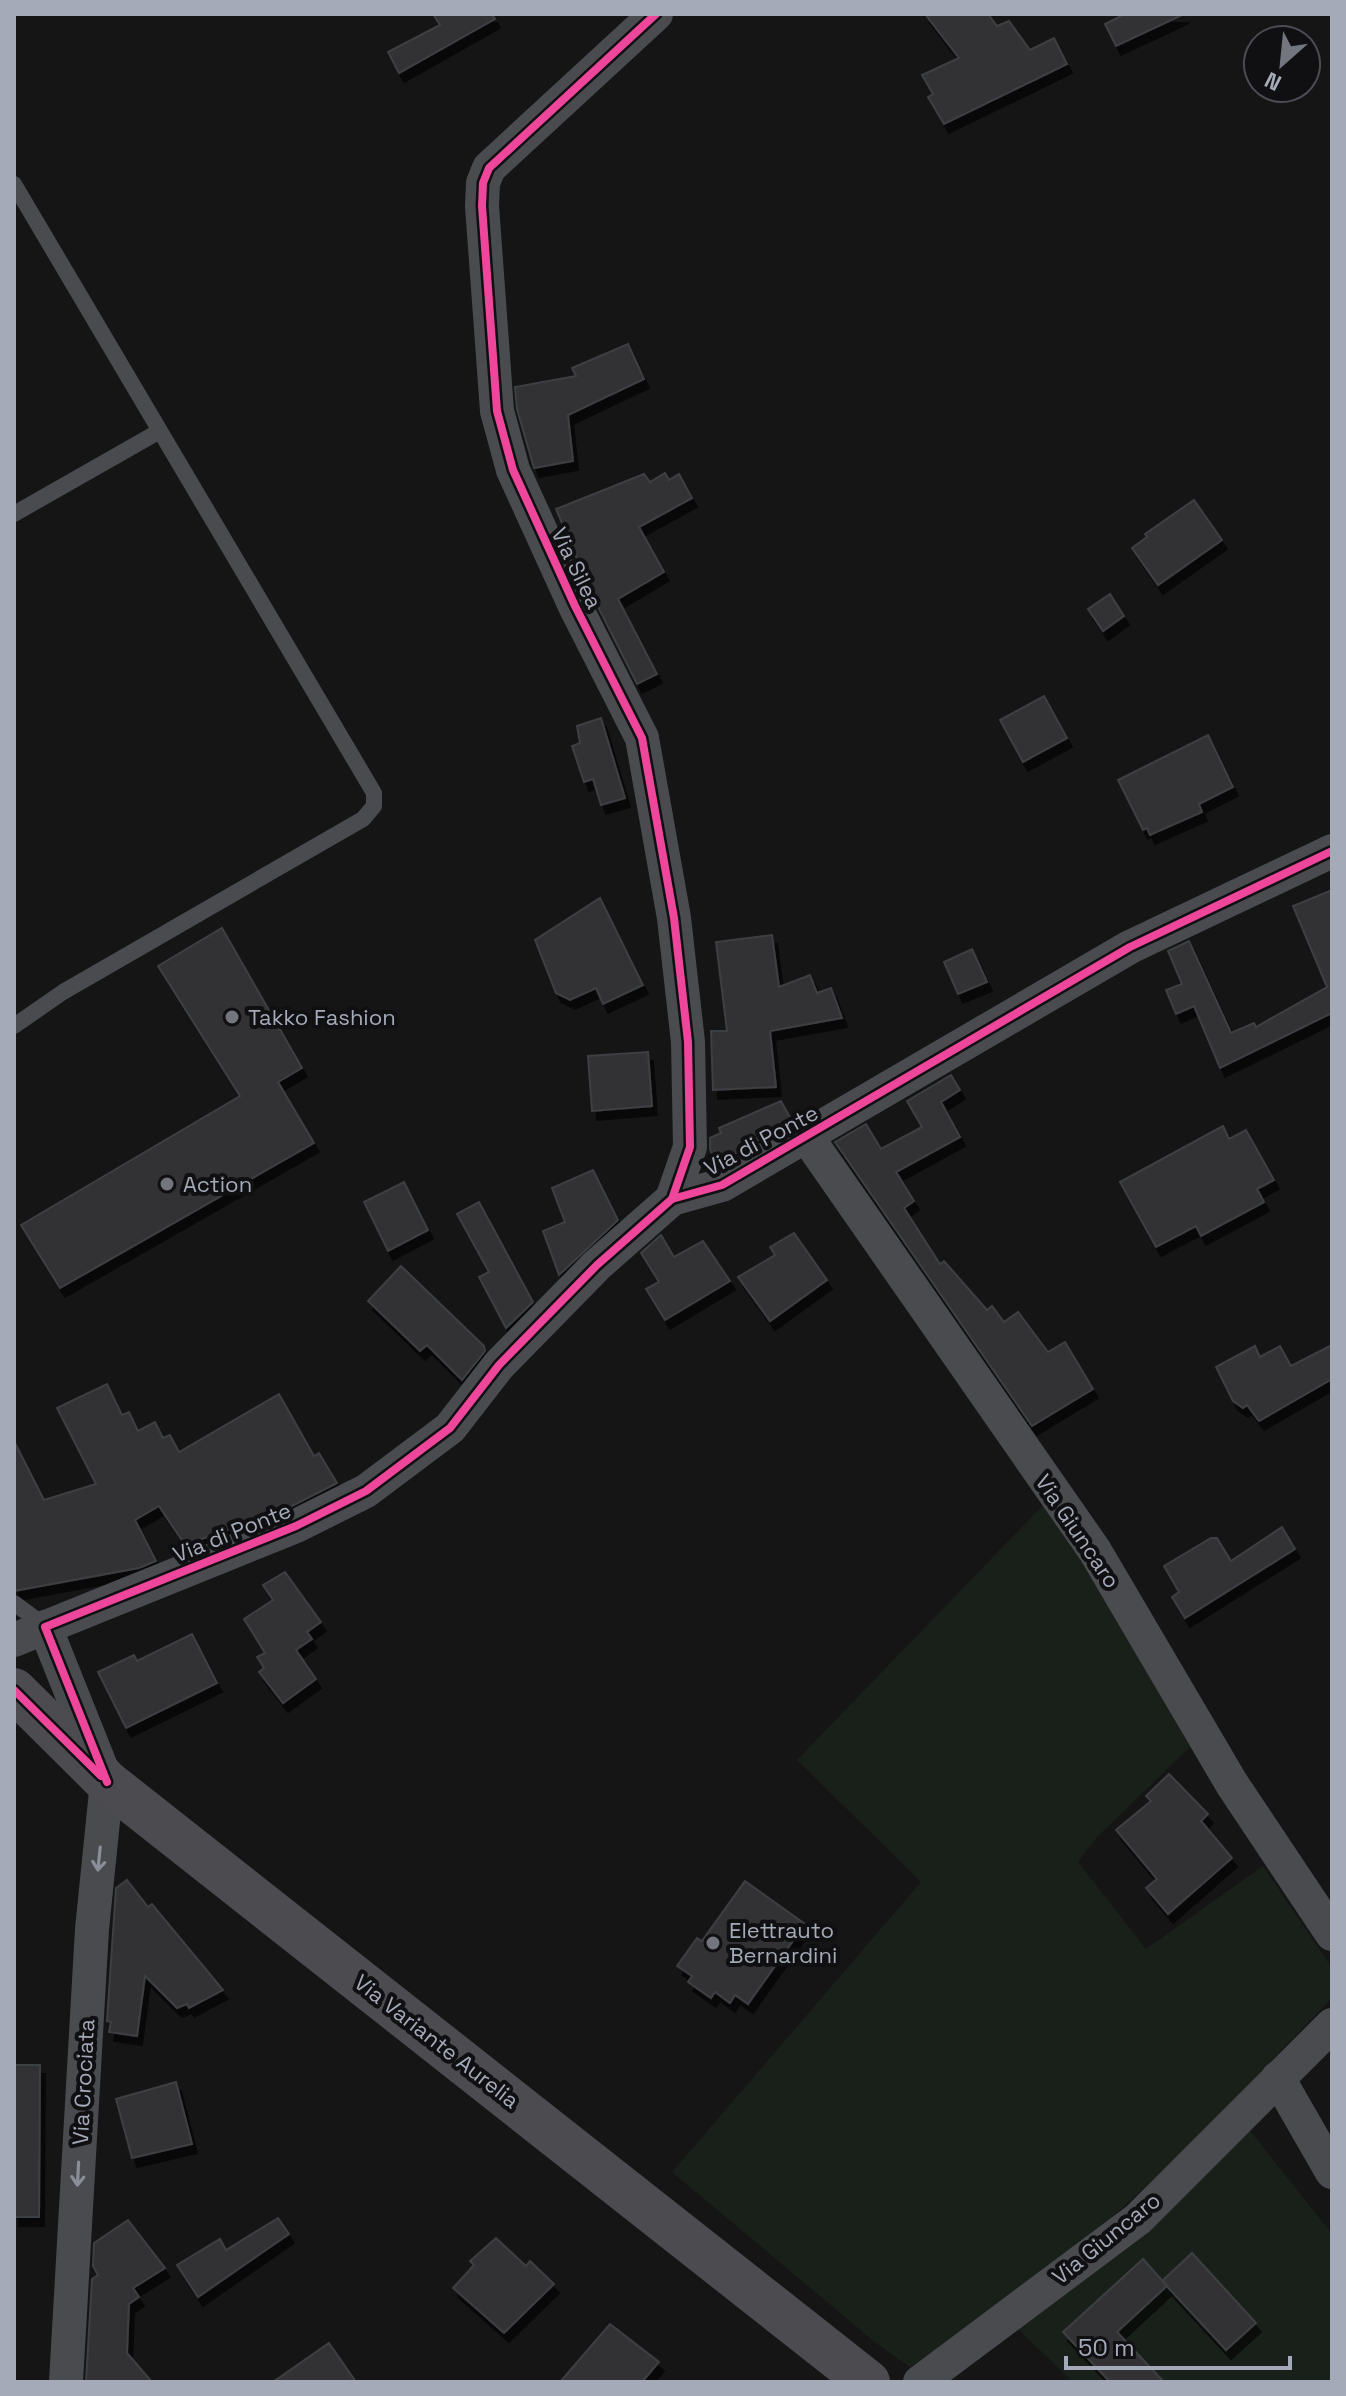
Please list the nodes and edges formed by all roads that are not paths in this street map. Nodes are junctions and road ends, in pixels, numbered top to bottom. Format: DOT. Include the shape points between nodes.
graph roads {
  1 [pos="656,14"];
  2 [pos="14,184"];
  3 [pos="158,432"];
  4 [pos="14,514"];
  5 [pos="1332,851"];
  6 [pos="14,1026"];
  7 [pos="807,1137"];
  8 [pos="672,1199"];
  9 [pos="14,1603"];
  10 [pos="45,1627"];
  11 [pos="14,1640"];
  12 [pos="14,1690"];
  13 [pos="107,1782"];
  14 [pos="1332,1934"];
  15 [pos="1332,2025"];
  16 [pos="1278,2078"];
  17 [pos="1332,2172"];
  18 [pos="66,2382"];
  19 [pos="868,2382"];
  20 [pos="920,2382"];
  1 -- 8 [label="street, Via Silea" via="489,168 482,206 497,411 513,470 642,738 674,918 688,1042 690,1147"];
  2 -- 3 [label="lane"];
  3 -- 4 [label="lane"];
  3 -- 6 [label="lane" via="374,793 374,806 363,819 63,992"];
  5 -- 7 [label="street, Via di Ponte" via="1130,947"];
  7 -- 8 [label="street, Via di Ponte" via="722,1185"];
  7 -- 14 [label="street, Via Giuncaro" via="1095,1551 1232,1784"];
  8 -- 10 [label="street, Via di Ponte" via="521,1343 450,1428 366,1491 296,1526"];
  9 -- 10 [label="lane"];
  10 -- 11 [label="street, Via di Ponte"];
  10 -- 13 [label="street"];
  12 -- 13 [label="main road, Via Variante Aurelia"];
  13 -- 18 [label="street, Via Crociata, one-way" via="92,1929"];
  13 -- 19 [label="main road, Via Variante Aurelia"];
  15 -- 16 [label="street, Via Giuncaro"];
  16 -- 17 [label="street"];
  16 -- 20 [label="street, Via Giuncaro" via="1138,2219"];
}
